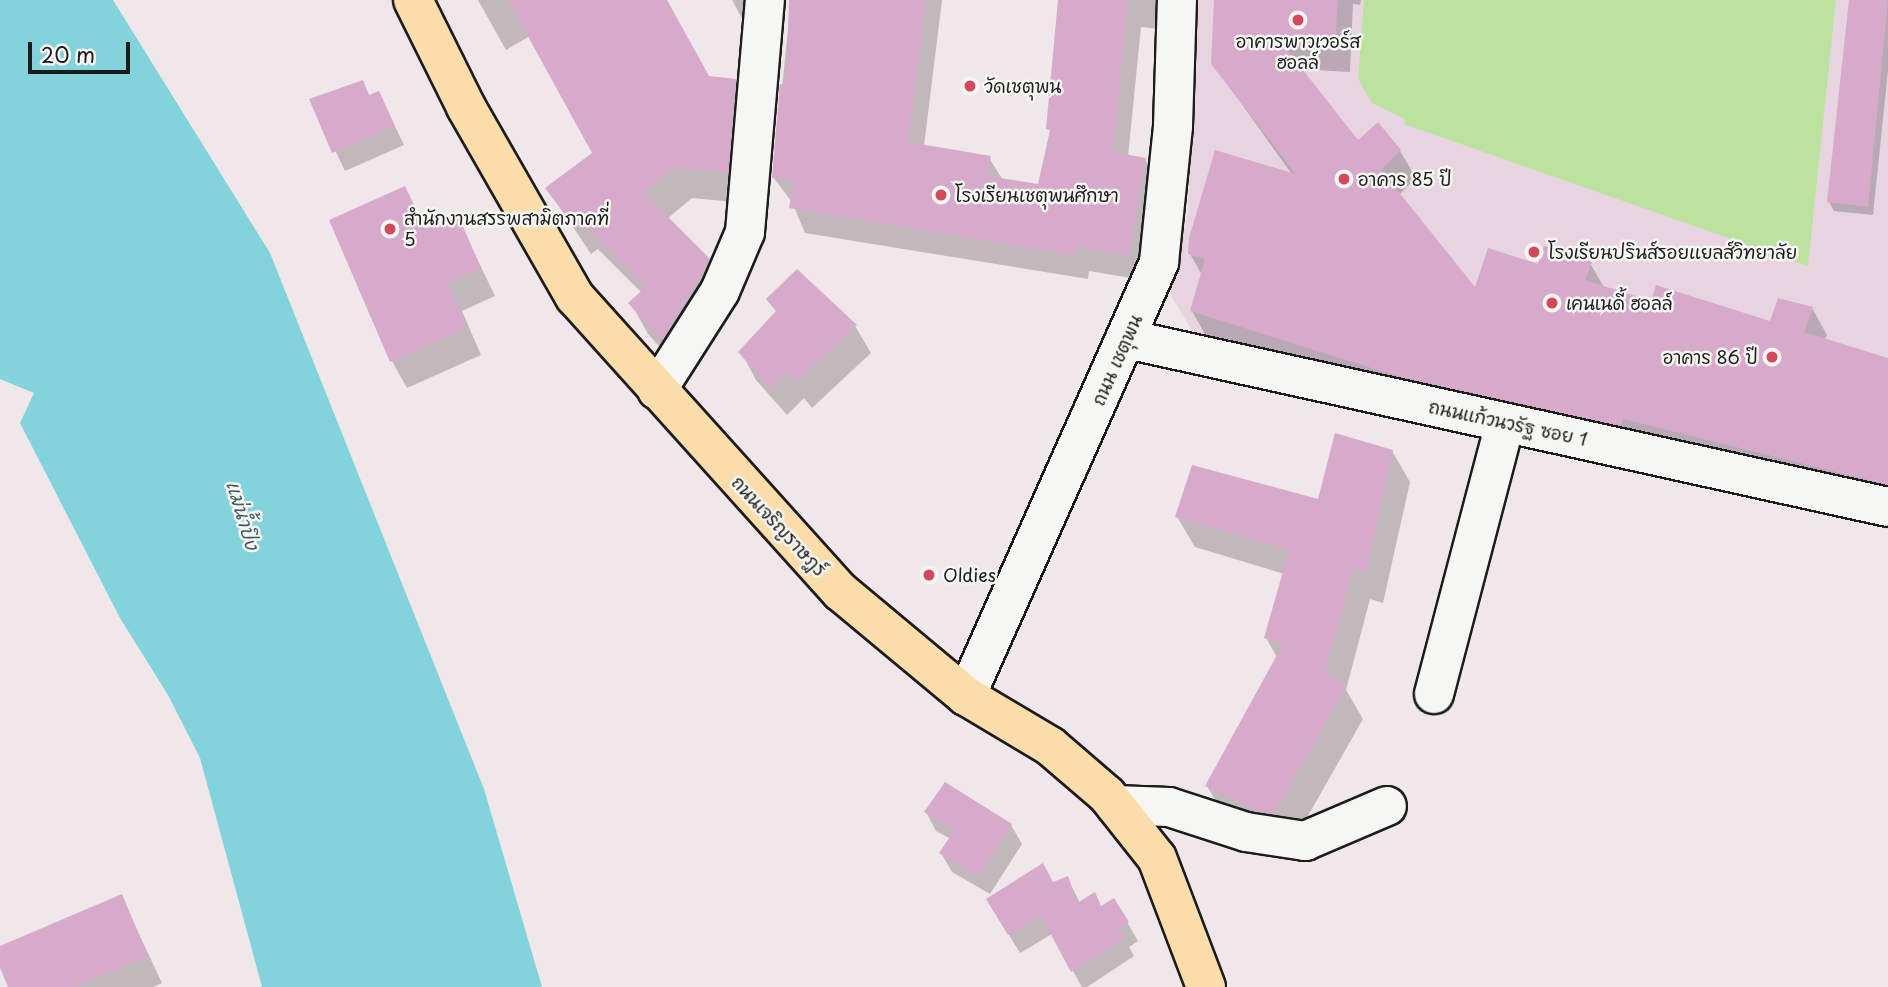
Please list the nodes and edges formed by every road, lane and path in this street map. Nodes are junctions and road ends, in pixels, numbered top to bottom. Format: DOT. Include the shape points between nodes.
graph roads {
  1 [pos="413,0"];
  2 [pos="765,0"];
  3 [pos="1177,0"];
  4 [pos="1127,339"];
  5 [pos="657,390"];
  6 [pos="1505,423"];
  7 [pos="1888,507"];
  8 [pos="1434,694"];
  9 [pos="966,696"];
  10 [pos="1115,804"];
  11 [pos="1387,806"];
  12 [pos="1206,987"];
  1 -- 5 [label="main road, ถนนเจริญราษฎร์" via="466,107 575,297"];
  2 -- 5 [label="street" via="745,232 720,291"];
  3 -- 4 [label="street, ถนน เชตุพน" via="1173,126 1159,262"];
  4 -- 6 [label="street, ถนนแก้วนวรัฐ ซอย 1"];
  4 -- 9 [label="street, ถนน เชตุพน"];
  5 -- 9 [label="main road, ถนนเจริญราษฎร์" via="841,592"];
  6 -- 7 [label="street, ถนนแก้วนวรัฐ ซอย 1"];
  6 -- 8 [label="street"];
  9 -- 10 [label="main road, ถนนเจริญราษฎร์" via="1050,746"];
  10 -- 11 [label="street" via="1170,807 1246,832 1305,841"];
  10 -- 12 [label="main road, ถนนเจริญราษฎร์" via="1157,858"];
}
